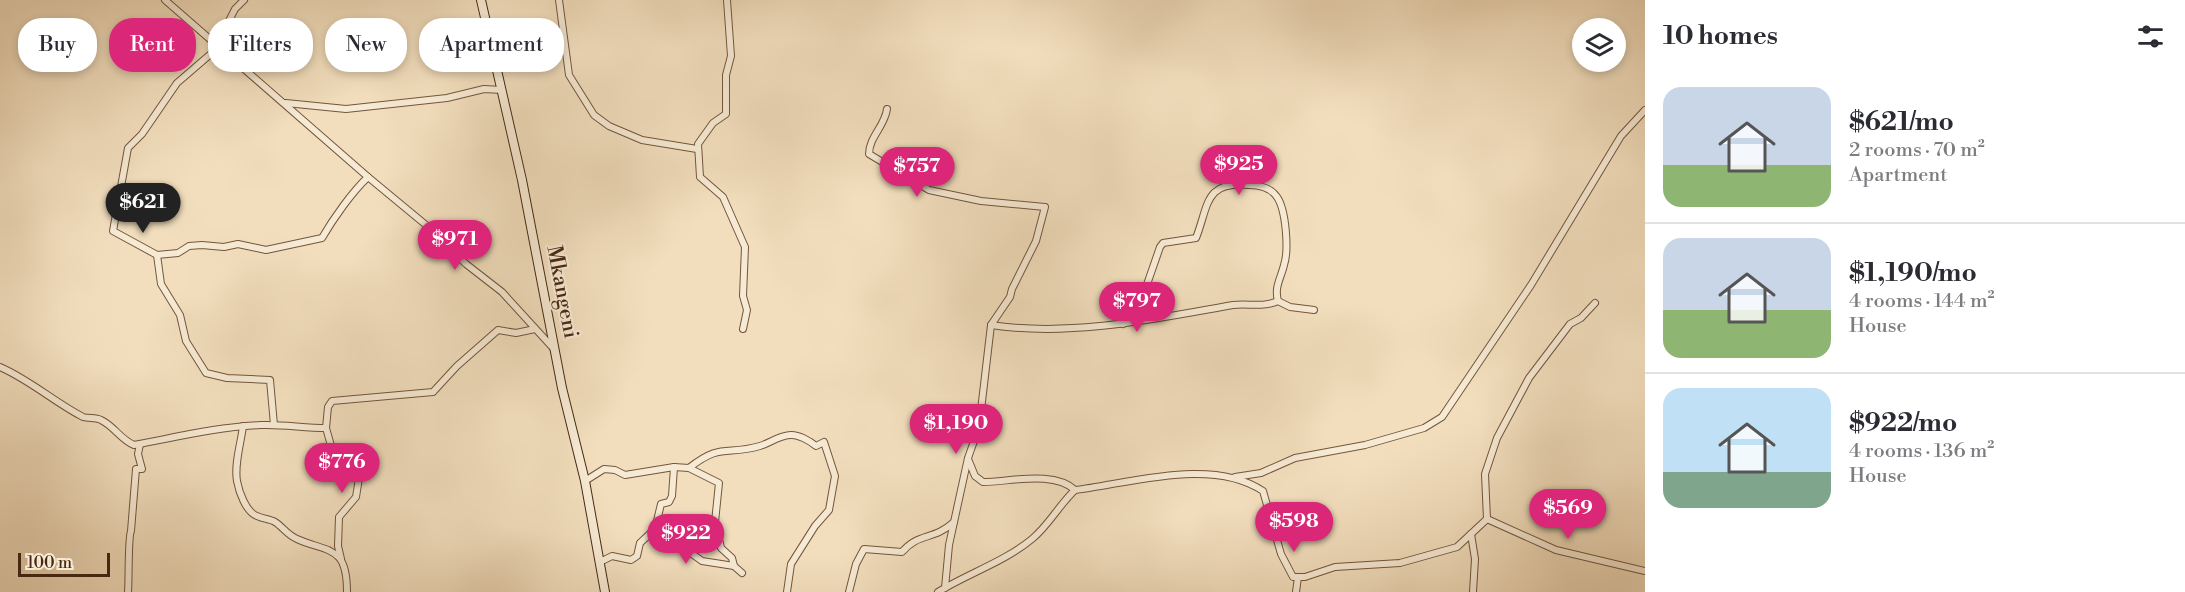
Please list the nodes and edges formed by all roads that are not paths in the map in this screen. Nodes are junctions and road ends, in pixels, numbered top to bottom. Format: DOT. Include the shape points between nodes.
graph roads {
  1 [pos="165,0"];
  2 [pos="244,0"];
  3 [pos="481,0"];
  4 [pos="559,0"];
  5 [pos="727,0"];
  6 [pos="231,18"];
  7 [pos="208,36"];
  8 [pos="208,56"];
  9 [pos="248,72"];
  10 [pos="502,90"];
  11 [pos="285,103"];
  12 [pos="887,109"];
  13 [pos="1645,110"];
  14 [pos="697,149"];
  15 [pos="368,177"];
  16 [pos="157,255"];
  17 [pos="1278,301"];
  18 [pos="1595,303"];
  19 [pos="1314,310"];
  20 [pos="1123,324"];
  21 [pos="991,325"];
  22 [pos="535,329"];
  23 [pos="743,329"];
  24 [pos="555,350"];
  25 [pos="0,368"];
  26 [pos="274,425"];
  27 [pos="243,426"];
  28 [pos="326,428"];
  29 [pos="140,444"];
  30 [pos="968,458"];
  31 [pos="674,468"];
  32 [pos="689,468"];
  33 [pos="1226,478"];
  34 [pos="585,481"];
  35 [pos="1074,490"];
  36 [pos="1487,519"];
  37 [pos="955,521"];
  38 [pos="655,529"];
  39 [pos="1471,534"];
  40 [pos="341,561"];
  41 [pos="600,562"];
  42 [pos="734,566"];
  43 [pos="1645,571"];
  44 [pos="742,573"];
  45 [pos="1298,577"];
  46 [pos="942,590"];
  47 [pos="128,592"];
  48 [pos="347,592"];
  49 [pos="605,592"];
  50 [pos="787,592"];
  51 [pos="849,592"];
  52 [pos="1296,592"];
  53 [pos="1473,592"];
  1 -- 7 [label="street"];
  2 -- 6 [label="street"];
  3 -- 10 [label="street, Mkangeni"];
  4 -- 14 [label="street" via="569,75 594,115 642,140"];
  5 -- 14 [label="street" via="731,56 726,75 726,114 713,123"];
  8 -- 16 [label="street" via="177,83 128,148 113,231"];
  9 -- 11 [label="street"];
  10 -- 11 [label="street" via="484,89 447,98 346,109"];
  10 -- 24 [label="street, Mkangeni"];
  11 -- 15 [label="street"];
  12 -- 21 [label="street" via="886,118 869,146 869,154 885,165 929,190 981,201 1045,207 1036,241 1010,297"];
  13 -- 33 [label="street" via="1622,136 1531,285 1442,417 1424,428 1384,440 1295,458 1261,473"];
  14 -- 23 [label="street" via="700,177 719,192 745,247 743,296 747,310"];
  15 -- 16 [label="street" via="346,207 335,215 322,238 266,250 238,244 202,244 178,253"];
  15 -- 22 [label="street" via="502,292"];
  16 -- 26 [label="street" via="161,284 180,315 186,341 206,373 270,380"];
  17 -- 19 [label="street"];
  17 -- 20 [label="street"];
  17 -- 20 [label="street" via="1276,293 1287,249 1280,202 1259,185 1236,183 1217,188 1209,197 1196,238 1163,243 1144,293"];
  18 -- 36 [label="street" via="1570,324 1507,415 1485,474"];
  20 -- 21 [label="street" via="1023,330"];
  21 -- 30 [label="street" via="980,427"];
  22 -- 24 [label="street"];
  22 -- 28 [label="street" via="516,333 498,330 429,393 332,401"];
  24 -- 34 [label="street, Mkangeni"];
  25 -- 29 [label="street" via="27,379 35,388 85,418 99,418 123,440"];
  26 -- 27 [label="street"];
  26 -- 28 [label="street"];
  27 -- 29 [label="street" via="202,430"];
  27 -- 40 [label="street" via="237,481 252,514 277,523 294,538 321,545"];
  28 -- 40 [label="street" via="332,449 359,478 356,496 339,518"];
  29 -- 47 [label="street" via="142,469 136,470 128,537"];
  30 -- 35 [label="street" via="975,476 983,482 1042,480 1064,483"];
  30 -- 37 [label="street"];
  31 -- 32 [label="street"];
  31 -- 34 [label="street" via="625,475 604,469"];
  31 -- 38 [label="street" via="672,496 669,502 661,504"];
  32 -- 42 [label="street" via="719,483 715,522 721,548 732,558"];
  32 -- 50 [label="street" via="706,455 723,449 762,446 770,439 791,435 816,446 824,442 835,476 829,510 791,564"];
  33 -- 35 [label="street" via="1184,473"];
  33 -- 45 [label="street" via="1263,491 1281,554 1293,577"];
  34 -- 41 [label="street, Mkangeni"];
  35 -- 46 [label="street" via="1032,540"];
  36 -- 39 [label="street"];
  36 -- 43 [label="street" via="1556,550"];
  37 -- 46 [label="street"];
  37 -- 51 [label="street" via="942,532 912,539 902,552 864,549"];
  38 -- 41 [label="street" via="640,543 637,556 631,560 612,556"];
  38 -- 42 [label="street" via="683,532 684,548 702,561"];
  39 -- 45 [label="street" via="1456,547 1400,563 1335,567"];
  39 -- 53 [label="street"];
  40 -- 48 [label="street"];
  41 -- 49 [label="street, Mkangeni"];
  42 -- 44 [label="street"];
  45 -- 52 [label="street"];
}
